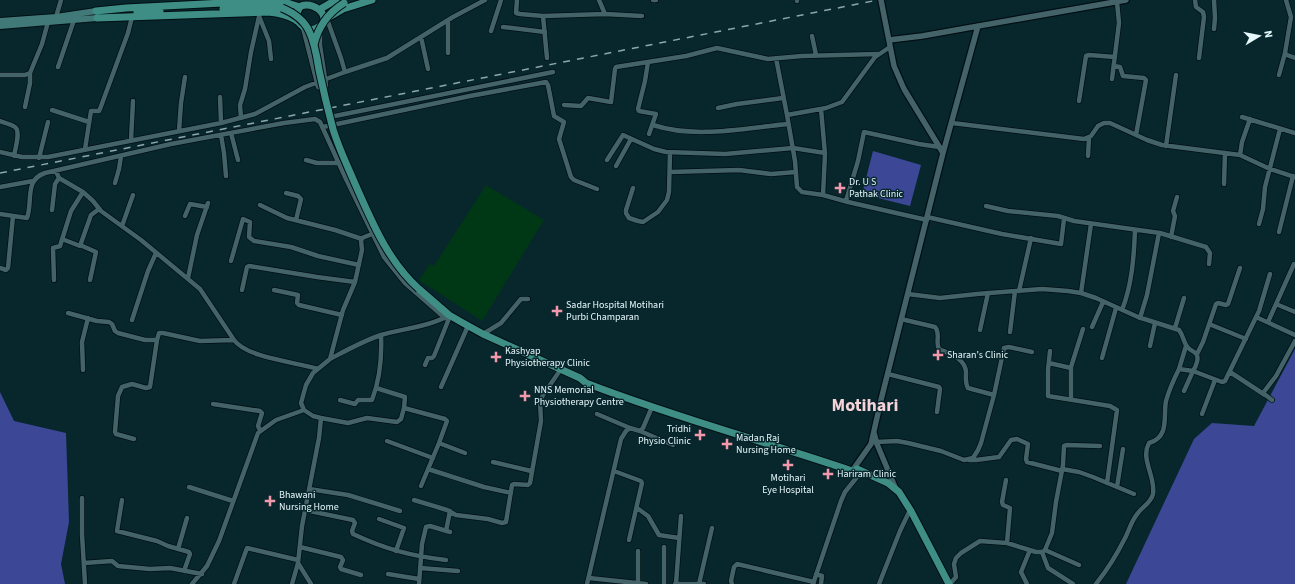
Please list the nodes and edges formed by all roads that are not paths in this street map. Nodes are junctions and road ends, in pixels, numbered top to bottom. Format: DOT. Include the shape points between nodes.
graph roads {
  1 [pos="61,0"];
  2 [pos="336,0"];
  3 [pos="352,0"];
  4 [pos="372,0"];
  5 [pos="484,0"];
  6 [pos="501,0"];
  7 [pos="517,0"];
  8 [pos="599,0"];
  9 [pos="881,0"];
  10 [pos="1126,0"];
  11 [pos="1195,0"];
  12 [pos="1214,0"];
  13 [pos="1286,0"];
  14 [pos="1117,2"];
  15 [pos="319,4"];
  16 [pos="300,7"];
  17 [pos="260,14"];
  18 [pos="605,14"];
  19 [pos="97,15"];
  20 [pos="543,16"];
  21 [pos="642,16"];
  22 [pos="56,17"];
  23 [pos="132,17"];
  24 [pos="74,20"];
  25 [pos="448,20"];
  26 [pos="0,21"];
  27 [pos="297,21"];
  28 [pos="48,22"];
  29 [pos="323,22"];
  30 [pos="0,26"];
  31 [pos="978,26"];
  32 [pos="503,27"];
  33 [pos="303,28"];
  34 [pos="1214,29"];
  35 [pos="491,31"];
  36 [pos="1288,31"];
  37 [pos="545,32"];
  38 [pos="1295,32"];
  39 [pos="812,36"];
  40 [pos="420,37"];
  41 [pos="889,40"];
  42 [pos="314,46"];
  43 [pos="890,47"];
  44 [pos="1285,52"];
  45 [pos="448,53"];
  46 [pos="878,54"];
  47 [pos="816,55"];
  48 [pos="1115,57"];
  49 [pos="547,58"];
  50 [pos="776,58"];
  51 [pos="1199,58"];
  52 [pos="1295,58"];
  53 [pos="271,60"];
  54 [pos="648,62"];
  55 [pos="1114,66"];
  56 [pos="58,67"];
  57 [pos="428,69"];
  58 [pos="345,72"];
  59 [pos="552,72"];
  60 [pos="30,73"];
  61 [pos="0,75"];
  62 [pos="1176,75"];
  63 [pos="1279,75"];
  64 [pos="185,77"];
  65 [pos="1112,79"];
  66 [pos="325,80"];
  67 [pos="317,83"];
  68 [pos="220,97"];
  69 [pos="783,98"];
  70 [pos="133,101"];
  71 [pos="1079,101"];
  72 [pos="564,105"];
  73 [pos="25,107"];
  74 [pos="718,108"];
  75 [pos="821,109"];
  76 [pos="52,110"];
  77 [pos="787,115"];
  78 [pos="330,117"];
  79 [pos="1242,117"];
  80 [pos="241,118"];
  81 [pos="1250,119"];
  82 [pos="0,121"];
  83 [pos="48,122"];
  84 [pos="89,122"];
  85 [pos="221,123"];
  86 [pos="952,123"];
  87 [pos="788,124"];
  88 [pos="653,125"];
  89 [pos="322,127"];
  90 [pos="1280,129"];
  91 [pos="179,131"];
  92 [pos="231,133"];
  93 [pos="1295,133"];
  94 [pos="649,134"];
  95 [pos="221,135"];
  96 [pos="1136,135"];
  97 [pos="1089,138"];
  98 [pos="631,139"];
  99 [pos="130,140"];
  100 [pos="1166,146"];
  101 [pos="939,147"];
  102 [pos="793,148"];
  103 [pos="86,149"];
  104 [pos="0,152"];
  105 [pos="670,152"];
  106 [pos="825,153"];
  107 [pos="1225,153"];
  108 [pos="943,154"];
  109 [pos="1240,155"];
  110 [pos="14,156"];
  111 [pos="121,156"];
  112 [pos="1088,156"];
  113 [pos="39,158"];
  114 [pos="238,160"];
  115 [pos="306,160"];
  116 [pos="607,160"];
  117 [pos="339,163"];
  118 [pos="616,166"];
  119 [pos="1270,169"];
  120 [pos="56,171"];
  121 [pos="670,172"];
  122 [pos="796,172"];
  123 [pos="226,176"];
  124 [pos="1294,176"];
  125 [pos="59,178"];
  126 [pos="33,181"];
  127 [pos="115,183"];
  128 [pos="1224,184"];
  129 [pos="0,187"];
  130 [pos="633,188"];
  131 [pos="597,189"];
  132 [pos="83,192"];
  133 [pos="286,193"];
  134 [pos="133,195"];
  135 [pos="823,195"];
  136 [pos="1177,197"];
  137 [pos="846,201"];
  138 [pos="260,205"];
  139 [pos="986,206"];
  140 [pos="99,209"];
  141 [pos="52,210"];
  142 [pos="0,214"];
  143 [pos="13,216"];
  144 [pos="185,216"];
  145 [pos="927,219"];
  146 [pos="1064,219"];
  147 [pos="296,220"];
  148 [pos="1092,224"];
  149 [pos="1259,224"];
  150 [pos="122,226"];
  151 [pos="1135,230"];
  152 [pos="1278,232"];
  153 [pos="1159,233"];
  154 [pos="372,234"];
  155 [pos="1171,237"];
  156 [pos="1030,238"];
  157 [pos="62,239"];
  158 [pos="362,239"];
  159 [pos="80,245"];
  160 [pos="156,253"];
  161 [pos="231,261"];
  162 [pos="1209,264"];
  163 [pos="1294,264"];
  164 [pos="359,265"];
  165 [pos="0,268"];
  166 [pos="1240,268"];
  167 [pos="1270,274"];
  168 [pos="188,278"];
  169 [pos="54,280"];
  170 [pos="90,280"];
  171 [pos="355,282"];
  172 [pos="242,290"];
  173 [pos="274,290"];
  174 [pos="1017,291"];
  175 [pos="988,293"];
  176 [pos="1081,293"];
  177 [pos="908,294"];
  178 [pos="1184,298"];
  179 [pos="528,299"];
  180 [pos="1103,302"];
  181 [pos="1276,304"];
  182 [pos="1116,308"];
  183 [pos="1122,310"];
  184 [pos="1295,312"];
  185 [pos="68,313"];
  186 [pos="342,315"];
  187 [pos="448,316"];
  188 [pos="1256,317"];
  189 [pos="88,318"];
  190 [pos="1140,318"];
  191 [pos="901,319"];
  192 [pos="132,320"];
  193 [pos="1268,322"];
  194 [pos="1155,323"];
  195 [pos="1209,324"];
  196 [pos="468,326"];
  197 [pos="1092,327"];
  198 [pos="1175,328"];
  199 [pos="1083,329"];
  200 [pos="980,330"];
  201 [pos="1010,332"];
  202 [pos="483,334"];
  203 [pos="381,335"];
  204 [pos="1295,335"];
  205 [pos="1246,339"];
  206 [pos="156,340"];
  207 [pos="234,340"];
  208 [pos="1295,341"];
  209 [pos="1150,346"];
  210 [pos="1186,346"];
  211 [pos="1050,351"];
  212 [pos="1032,352"];
  213 [pos="1197,354"];
  214 [pos="1102,358"];
  215 [pos="330,359"];
  216 [pos="1049,363"];
  217 [pos="425,364"];
  218 [pos="1071,367"];
  219 [pos="318,369"];
  220 [pos="561,369"];
  221 [pos="1179,369"];
  222 [pos="83,370"];
  223 [pos="1193,371"];
  224 [pos="1230,372"];
  225 [pos="888,374"];
  226 [pos="580,378"];
  227 [pos="1215,380"];
  228 [pos="441,387"];
  229 [pos="376,388"];
  230 [pos="1184,391"];
  231 [pos="994,395"];
  232 [pos="1071,399"];
  233 [pos="340,400"];
  234 [pos="213,404"];
  235 [pos="652,407"];
  236 [pos="404,408"];
  237 [pos="304,410"];
  238 [pos="936,412"];
  239 [pos="597,414"];
  240 [pos="1202,414"];
  241 [pos="321,418"];
  242 [pos="630,428"];
  243 [pos="260,430"];
  244 [pos="640,432"];
  245 [pos="874,433"];
  246 [pos="134,439"];
  247 [pos="387,441"];
  248 [pos="876,442"];
  249 [pos="439,443"];
  250 [pos="673,445"];
  251 [pos="1100,446"];
  252 [pos="1123,449"];
  253 [pos="465,453"];
  254 [pos="433,458"];
  255 [pos="968,460"];
  256 [pos="493,462"];
  257 [pos="428,469"];
  258 [pos="531,470"];
  259 [pos="857,470"];
  260 [pos="1062,470"];
  261 [pos="614,471"];
  262 [pos="1006,480"];
  263 [pos="1108,483"];
  264 [pos="421,486"];
  265 [pos="189,487"];
  266 [pos="895,487"];
  267 [pos="1117,487"];
  268 [pos="309,489"];
  269 [pos="511,493"];
  270 [pos="1134,494"];
  271 [pos="82,498"];
  272 [pos="122,500"];
  273 [pos="414,500"];
  274 [pos="233,501"];
  275 [pos="637,508"];
  276 [pos="305,510"];
  277 [pos="910,510"];
  278 [pos="400,511"];
  279 [pos="450,511"];
  280 [pos="681,516"];
  281 [pos="187,518"];
  282 [pos="379,519"];
  283 [pos="712,528"];
  284 [pos="679,538"];
  285 [pos="629,540"];
  286 [pos="1007,543"];
  287 [pos="300,547"];
  288 [pos="664,547"];
  289 [pos="178,549"];
  290 [pos="1030,550"];
  291 [pos="396,551"];
  292 [pos="638,551"];
  293 [pos="1043,551"];
  294 [pos="422,557"];
  295 [pos="446,560"];
  296 [pos="298,562"];
  297 [pos="84,563"];
  298 [pos="1079,565"];
  299 [pos="420,568"];
  300 [pos="184,571"];
  301 [pos="458,571"];
  302 [pos="202,574"];
  303 [pos="388,574"];
  304 [pos="816,574"];
  305 [pos="361,575"];
  306 [pos="589,578"];
  307 [pos="419,581"];
  308 [pos="813,583"];
  309 [pos="85,584"];
  310 [pos="192,584"];
  311 [pos="234,584"];
  312 [pos="292,584"];
  313 [pos="311,584"];
  314 [pos="587,584"];
  315 [pos="638,584"];
  316 [pos="646,584"];
  317 [pos="664,584"];
  318 [pos="675,584"];
  319 [pos="701,584"];
  320 [pos="732,584"];
  321 [pos="821,584"];
  322 [pos="879,584"];
  323 [pos="950,584"];
  324 [pos="1027,584"];
  325 [pos="1073,584"];
  326 [pos="1096,584"];
  1 -- 22 [label="street"];
  2 -- 15 [label="main road"];
  3 -- 42 [label="main road, bridge" via="344,3 323,22"];
  4 -- 29 [label="main road" via="343,9"];
  5 -- 25 [label="street"];
  6 -- 35 [label="street"];
  7 -- 20 [label="street" via="517,14"];
  8 -- 18 [label="street"];
  9 -- 41 [label="street"];
  10 -- 14 [label="street"];
  11 -- 51 [label="street" via="1196,7 1203,12 1204,17"];
  12 -- 34 [label="street"];
  13 -- 36 [label="street" via="1291,17"];
  14 -- 31 [label="street"];
  14 -- 48 [label="street" via="1119,23"];
  15 -- 16 [label="main road" via="306,2"];
  15 -- 29 [label="main road" via="324,13"];
  16 -- 19 [label="main road" via="284,2 263,1 126,8"];
  16 -- 27 [label="main road" via="297,11"];
  17 -- 23 [label="main road"];
  17 -- 27 [label="main road" via="280,14"];
  17 -- 53 [label="street" via="269,41"];
  17 -- 80 [label="street" via="240,105"];
  18 -- 20 [label="street"];
  18 -- 21 [label="street"];
  19 -- 22 [label="main road"];
  19 -- 23 [label="main road"];
  19 -- 24 [label="main road"];
  19 -- 42 [label="main road, bridge" via="267,6 282,8 306,25"];
  20 -- 37 [label="street"];
  22 -- 26 [label="main road"];
  23 -- 84 [label="street" via="100,109 91,111"];
  24 -- 28 [label="main road"];
  24 -- 56 [label="street"];
  25 -- 40 [label="street"];
  25 -- 45 [label="street"];
  27 -- 33 [label="main road"];
  28 -- 30 [label="main road"];
  28 -- 60 [label="street"];
  29 -- 33 [label="main road" via="312,30"];
  29 -- 58 [label="street" via="342,58"];
  29 -- 66 [label="street" via="320,45"];
  31 -- 41 [label="street"];
  31 -- 86 [label="street"];
  32 -- 37 [label="street"];
  33 -- 67 [label="street"];
  36 -- 38 [label="street"];
  36 -- 44 [label="street"];
  37 -- 49 [label="street"];
  39 -- 47 [label="street"];
  40 -- 57 [label="street"];
  40 -- 58 [label="street" via="387,58"];
  41 -- 43 [label="street"];
  42 -- 78 [label="main road, bridge"];
  43 -- 46 [label="street"];
  43 -- 101 [label="street" via="894,66 904,89"];
  44 -- 52 [label="street"];
  44 -- 63 [label="street"];
  46 -- 47 [label="street"];
  46 -- 75 [label="street" via="842,102"];
  47 -- 50 [label="street"];
  48 -- 55 [label="street"];
  48 -- 71 [label="street" via="1086,56"];
  50 -- 54 [label="street" via="760,58 717,48"];
  50 -- 69 [label="street"];
  54 -- 72 [label="street" via="616,67 611,102 588,98 581,106"];
  54 -- 88 [label="street" via="638,109 655,114"];
  55 -- 65 [label="street"];
  55 -- 96 [label="street" via="1120,67 1122,76 1146,80"];
  58 -- 66 [label="street"];
  59 -- 78 [label="street"];
  60 -- 61 [label="street"];
  60 -- 73 [label="street"];
  62 -- 100 [label="street"];
  64 -- 91 [label="street"];
  66 -- 67 [label="street"];
  66 -- 67 [label="street" via="324,89 319,88"];
  67 -- 80 [label="street" via="255,114"];
  68 -- 85 [label="street"];
  69 -- 74 [label="street"];
  69 -- 77 [label="street"];
  70 -- 99 [label="street"];
  75 -- 77 [label="street"];
  75 -- 106 [label="street"];
  76 -- 84 [label="street"];
  77 -- 87 [label="street"];
  78 -- 187 [label="main road, bridge" via="336,140 381,240 408,278"];
  79 -- 81 [label="street"];
  80 -- 85 [label="street"];
  81 -- 90 [label="street"];
  81 -- 109 [label="street"];
  82 -- 110 [label="street" via="18,130"];
  83 -- 113 [label="street"];
  84 -- 103 [label="street"];
  85 -- 91 [label="street"];
  86 -- 97 [label="street"];
  86 -- 108 [label="street"];
  87 -- 88 [label="street" via="698,132 676,131"];
  87 -- 102 [label="street"];
  88 -- 94 [label="street"];
  89 -- 92 [label="street" via="318,120 310,119"];
  89 -- 117 [label="street"];
  89 -- 131 [label="street" via="546,82 554,116 564,122 559,139 571,177"];
  90 -- 93 [label="street"];
  90 -- 119 [label="street"];
  91 -- 99 [label="street"];
  92 -- 95 [label="street"];
  92 -- 114 [label="street"];
  95 -- 111 [label="street"];
  95 -- 123 [label="street"];
  96 -- 97 [label="street" via="1107,123 1098,126"];
  96 -- 100 [label="street"];
  97 -- 112 [label="street"];
  98 -- 105 [label="street" via="654,149"];
  98 -- 116 [label="street" via="621,136"];
  98 -- 118 [label="street"];
  99 -- 103 [label="street"];
  100 -- 107 [label="street"];
  101 -- 108 [label="street"];
  101 -- 137 [label="street" via="864,132"];
  102 -- 105 [label="street" via="726,154"];
  102 -- 106 [label="street"];
  102 -- 122 [label="street"];
  103 -- 113 [label="street"];
  104 -- 110 [label="street"];
  105 -- 121 [label="street"];
  106 -- 135 [label="street"];
  107 -- 109 [label="street"];
  107 -- 128 [label="street"];
  108 -- 145 [label="street"];
  109 -- 119 [label="street"];
  110 -- 113 [label="street"];
  111 -- 120 [label="street"];
  111 -- 127 [label="street"];
  115 -- 117 [label="street"];
  117 -- 154 [label="street"];
  119 -- 124 [label="street"];
  119 -- 149 [label="street"];
  120 -- 125 [label="street"];
  120 -- 126 [label="street" via="40,175"];
  121 -- 122 [label="street"];
  121 -- 130 [label="street" via="667,200 658,212 644,222 629,218 626,214"];
  122 -- 135 [label="street" via="799,191"];
  124 -- 152 [label="street"];
  125 -- 132 [label="street"];
  125 -- 141 [label="street" via="55,184"];
  126 -- 129 [label="street"];
  126 -- 143 [label="street" via="28,218"];
  132 -- 140 [label="street"];
  132 -- 157 [label="street" via="71,211"];
  133 -- 147 [label="street" via="301,198"];
  134 -- 150 [label="street"];
  135 -- 137 [label="street"];
  136 -- 155 [label="street" via="1172,211 1175,216"];
  137 -- 145 [label="street"];
  138 -- 147 [label="street"];
  139 -- 146 [label="street"];
  140 -- 150 [label="street"];
  140 -- 159 [label="street" via="91,215"];
  142 -- 143 [label="street"];
  143 -- 165 [label="street" via="8,268"];
  144 -- 168 [label="street" via="190,204 207,205 197,235"];
  145 -- 156 [label="street"];
  145 -- 177 [label="street"];
  146 -- 148 [label="street"];
  146 -- 156 [label="street" via="1061,244"];
  147 -- 158 [label="street"];
  148 -- 151 [label="street"];
  148 -- 176 [label="street"];
  150 -- 160 [label="street"];
  151 -- 153 [label="street"];
  151 -- 183 [label="street" via="1133,263"];
  153 -- 155 [label="street"];
  153 -- 190 [label="street"];
  154 -- 158 [label="street"];
  154 -- 187 [label="street" via="394,270 418,295"];
  155 -- 162 [label="street" via="1206,247 1210,253"];
  156 -- 174 [label="street"];
  157 -- 159 [label="street"];
  157 -- 169 [label="street" via="60,246 54,248"];
  158 -- 164 [label="street"];
  159 -- 170 [label="street" via="96,253"];
  160 -- 168 [label="street"];
  160 -- 192 [label="street"];
  161 -- 164 [label="street" via="243,219 250,222 249,237 254,242 291,247"];
  163 -- 181 [label="street"];
  164 -- 171 [label="street"];
  166 -- 195 [label="street" via="1228,304 1217,303"];
  167 -- 188 [label="street"];
  168 -- 207 [label="street" via="203,294"];
  171 -- 172 [label="street" via="249,266"];
  171 -- 186 [label="street"];
  173 -- 186 [label="street" via="298,295 299,305"];
  174 -- 175 [label="street"];
  174 -- 176 [label="street" via="1042,289"];
  174 -- 201 [label="street"];
  175 -- 177 [label="street" via="940,298"];
  175 -- 200 [label="street"];
  176 -- 180 [label="street"];
  177 -- 191 [label="street"];
  178 -- 198 [label="street"];
  179 -- 202 [label="street" via="521,299 501,323"];
  180 -- 182 [label="street"];
  180 -- 197 [label="street"];
  181 -- 184 [label="street"];
  181 -- 193 [label="street"];
  182 -- 183 [label="street"];
  182 -- 214 [label="street"];
  183 -- 190 [label="street"];
  185 -- 189 [label="street"];
  186 -- 215 [label="street"];
  187 -- 196 [label="main road"];
  187 -- 203 [label="street" via="435,322"];
  187 -- 217 [label="street" via="434,356 428,358"];
  188 -- 193 [label="street"];
  188 -- 205 [label="street"];
  189 -- 206 [label="street" via="109,322 116,333"];
  189 -- 222 [label="street" via="82,342"];
  190 -- 194 [label="street"];
  191 -- 225 [label="street"];
  191 -- 231 [label="street" via="935,327 938,332 939,349 950,353 964,364 968,388"];
  193 -- 204 [label="street"];
  194 -- 198 [label="street"];
  194 -- 209 [label="street"];
  195 -- 205 [label="street"];
  195 -- 213 [label="street"];
  196 -- 202 [label="main road"];
  196 -- 228 [label="street"];
  198 -- 210 [label="street" via="1183,334"];
  199 -- 218 [label="street"];
  202 -- 220 [label="main road"];
  203 -- 215 [label="street"];
  203 -- 229 [label="street" via="382,354"];
  205 -- 224 [label="street"];
  206 -- 207 [label="street" via="161,333 200,341"];
  206 -- 246 [label="street" via="150,386 146,388 132,384 122,387 118,396 115,432"];
  207 -- 219 [label="street" via="240,346 276,360"];
  208 -- 224 [label="street" via="1276,376 1263,393 1272,400"];
  210 -- 213 [label="street"];
  210 -- 221 [label="street"];
  211 -- 216 [label="street"];
  212 -- 231 [label="street" via="1004,348"];
  213 -- 223 [label="street" via="1197,365"];
  215 -- 219 [label="street"];
  216 -- 218 [label="street"];
  216 -- 232 [label="street" via="1048,396"];
  218 -- 232 [label="street"];
  219 -- 237 [label="street" via="306,385 301,403"];
  220 -- 226 [label="main road"];
  220 -- 258 [label="street" via="541,398 541,421"];
  221 -- 223 [label="street"];
  221 -- 326 [label="street" via="1167,399 1164,427 1158,438 1147,447 1153,485 1152,498 1135,517 1113,561"];
  223 -- 227 [label="street"];
  223 -- 230 [label="street"];
  224 -- 227 [label="street" via="1225,382"];
  225 -- 238 [label="street" via="939,387"];
  225 -- 245 [label="street"];
  226 -- 235 [label="main road" via="586,383"];
  226 -- 259 [label="main road"];
  227 -- 240 [label="street"];
  229 -- 233 [label="street" via="371,400 358,400 355,404"];
  229 -- 236 [label="street" via="405,397"];
  231 -- 255 [label="street" via="978,450 973,458"];
  232 -- 263 [label="street" via="1110,406 1117,410"];
  234 -- 243 [label="street" via="260,411"];
  235 -- 244 [label="street"];
  235 -- 259 [label="main road"];
  236 -- 241 [label="street" via="401,420 397,422 367,418 348,423"];
  236 -- 249 [label="street" via="446,420"];
  237 -- 241 [label="street"];
  237 -- 243 [label="street" via="276,420"];
  239 -- 242 [label="street"];
  241 -- 268 [label="street"];
  242 -- 244 [label="street"];
  242 -- 261 [label="street" via="626,430 622,439"];
  243 -- 274 [label="street"];
  244 -- 250 [label="street"];
  245 -- 248 [label="street"];
  245 -- 259 [label="street"];
  247 -- 254 [label="street"];
  248 -- 255 [label="street" via="908,443"];
  248 -- 266 [label="street"];
  249 -- 253 [label="street"];
  249 -- 254 [label="street"];
  251 -- 260 [label="street" via="1065,445"];
  252 -- 267 [label="street"];
  254 -- 257 [label="street"];
  255 -- 260 [label="street" via="999,457 1012,440 1016,439 1028,444 1027,462"];
  256 -- 258 [label="street"];
  257 -- 264 [label="street"];
  257 -- 269 [label="street"];
  258 -- 269 [label="street" via="529,484 514,484"];
  259 -- 266 [label="main road"];
  259 -- 304 [label="street" via="841,500"];
  260 -- 263 [label="street" via="1079,472"];
  260 -- 293 [label="street" via="1052,533"];
  261 -- 275 [label="street" via="642,482"];
  261 -- 306 [label="street"];
  262 -- 286 [label="street" via="1002,502 1010,508"];
  263 -- 267 [label="street"];
  265 -- 274 [label="street"];
  266 -- 277 [label="main road"];
  267 -- 270 [label="street"];
  268 -- 276 [label="street"];
  268 -- 278 [label="street" via="348,496"];
  269 -- 279 [label="street" via="505,523 456,515"];
  271 -- 297 [label="street"];
  272 -- 289 [label="street" via="118,531 157,540"];
  273 -- 279 [label="street"];
  274 -- 302 [label="street" via="219,541"];
  275 -- 284 [label="street" via="646,514 659,534"];
  275 -- 285 [label="street"];
  276 -- 287 [label="street"];
  276 -- 291 [label="street" via="353,520 353,534"];
  277 -- 322 [label="street"];
  277 -- 323 [label="main road"];
  279 -- 294 [label="street" via="448,531 426,527"];
  280 -- 284 [label="street"];
  281 -- 289 [label="street"];
  282 -- 291 [label="street" via="404,528"];
  283 -- 319 [label="street"];
  284 -- 318 [label="street"];
  286 -- 290 [label="street"];
  286 -- 323 [label="street" via="980,540 967,548 954,561 956,577"];
  287 -- 296 [label="street"];
  287 -- 305 [label="street" via="341,557 341,569"];
  288 -- 317 [label="street"];
  289 -- 300 [label="street" via="190,552"];
  290 -- 293 [label="street"];
  290 -- 324 [label="street" via="1021,572"];
  291 -- 294 [label="street"];
  292 -- 315 [label="street"];
  293 -- 298 [label="street"];
  293 -- 325 [label="street" via="1048,568"];
  294 -- 295 [label="street"];
  294 -- 299 [label="street"];
  296 -- 311 [label="street" via="247,548"];
  296 -- 312 [label="street"];
  296 -- 313 [label="street"];
  297 -- 300 [label="street" via="111,561 118,566"];
  297 -- 309 [label="street"];
  299 -- 301 [label="street"];
  299 -- 307 [label="street"];
  300 -- 302 [label="street"];
  302 -- 310 [label="street"];
  303 -- 307 [label="street"];
  304 -- 308 [label="street"];
  304 -- 321 [label="street" via="822,576"];
  306 -- 314 [label="street"];
  306 -- 315 [label="street"];
  308 -- 320 [label="street" via="737,564 734,567"];
  315 -- 316 [label="street"];
  318 -- 319 [label="street"];
}
